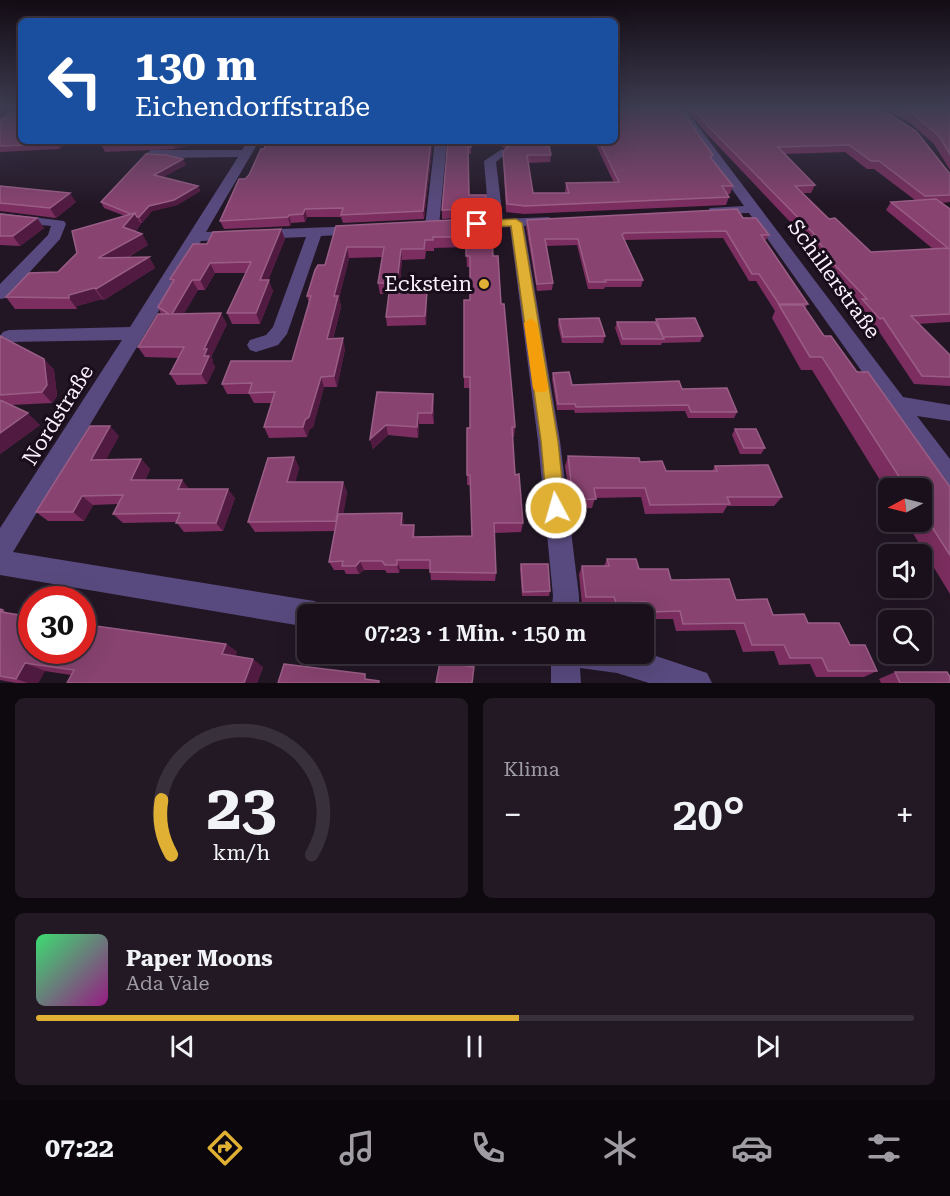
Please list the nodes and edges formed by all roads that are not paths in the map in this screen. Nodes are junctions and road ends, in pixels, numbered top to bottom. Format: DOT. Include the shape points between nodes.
graph roads {
  1 [pos="704,141"];
  2 [pos="440,144"];
  3 [pos="249,147"];
  4 [pos="502,152"];
  5 [pos="151,154"];
  6 [pos="755,209"];
  7 [pos="695,212"];
  8 [pos="0,217"];
  9 [pos="564,220"];
  10 [pos="506,223"];
  11 [pos="374,229"];
  12 [pos="315,232"];
  13 [pos="196,237"];
  14 [pos="0,294"];
  15 [pos="135,333"];
  16 [pos="9,336"];
  17 [pos="256,345"];
  18 [pos="897,404"];
  19 [pos="950,413"];
  20 [pos="950,477"];
  21 [pos="0,550"];
  22 [pos="0,562"];
  23 [pos="565,604"];
  24 [pos="297,612"];
  25 [pos="565,664"];
  26 [pos="634,664"];
  27 [pos="566,683"];
  28 [pos="697,683"];
  1 -- 6 [label="street, Schillerstraße"];
  2 -- 10 [label="street" via="426,227"];
  3 -- 5 [label="street, Nordstraße"];
  3 -- 13 [label="street, Nordstraße"];
  4 -- 10 [label="street" via="490,162"];
  6 -- 7 [label="street"];
  6 -- 18 [label="street, Schillerstraße"];
  8 -- 14 [label="street" via="59,224 55,236"];
  9 -- 10 [label="street"];
  10 -- 23 [label="street" via="549,441"];
  11 -- 12 [label="street"];
  12 -- 13 [label="street"];
  12 -- 17 [label="street" via="281,330 272,340"];
  13 -- 15 [label="street, Nordstraße"];
  15 -- 16 [label="street, Nordstraße"];
  15 -- 21 [label="street, Nordstraße"];
  18 -- 19 [label="street"];
  18 -- 20 [label="street, Schillerstraße"];
  22 -- 24 [label="street"];
  25 -- 27 [label="street"];
  26 -- 28 [label="street"];
}
